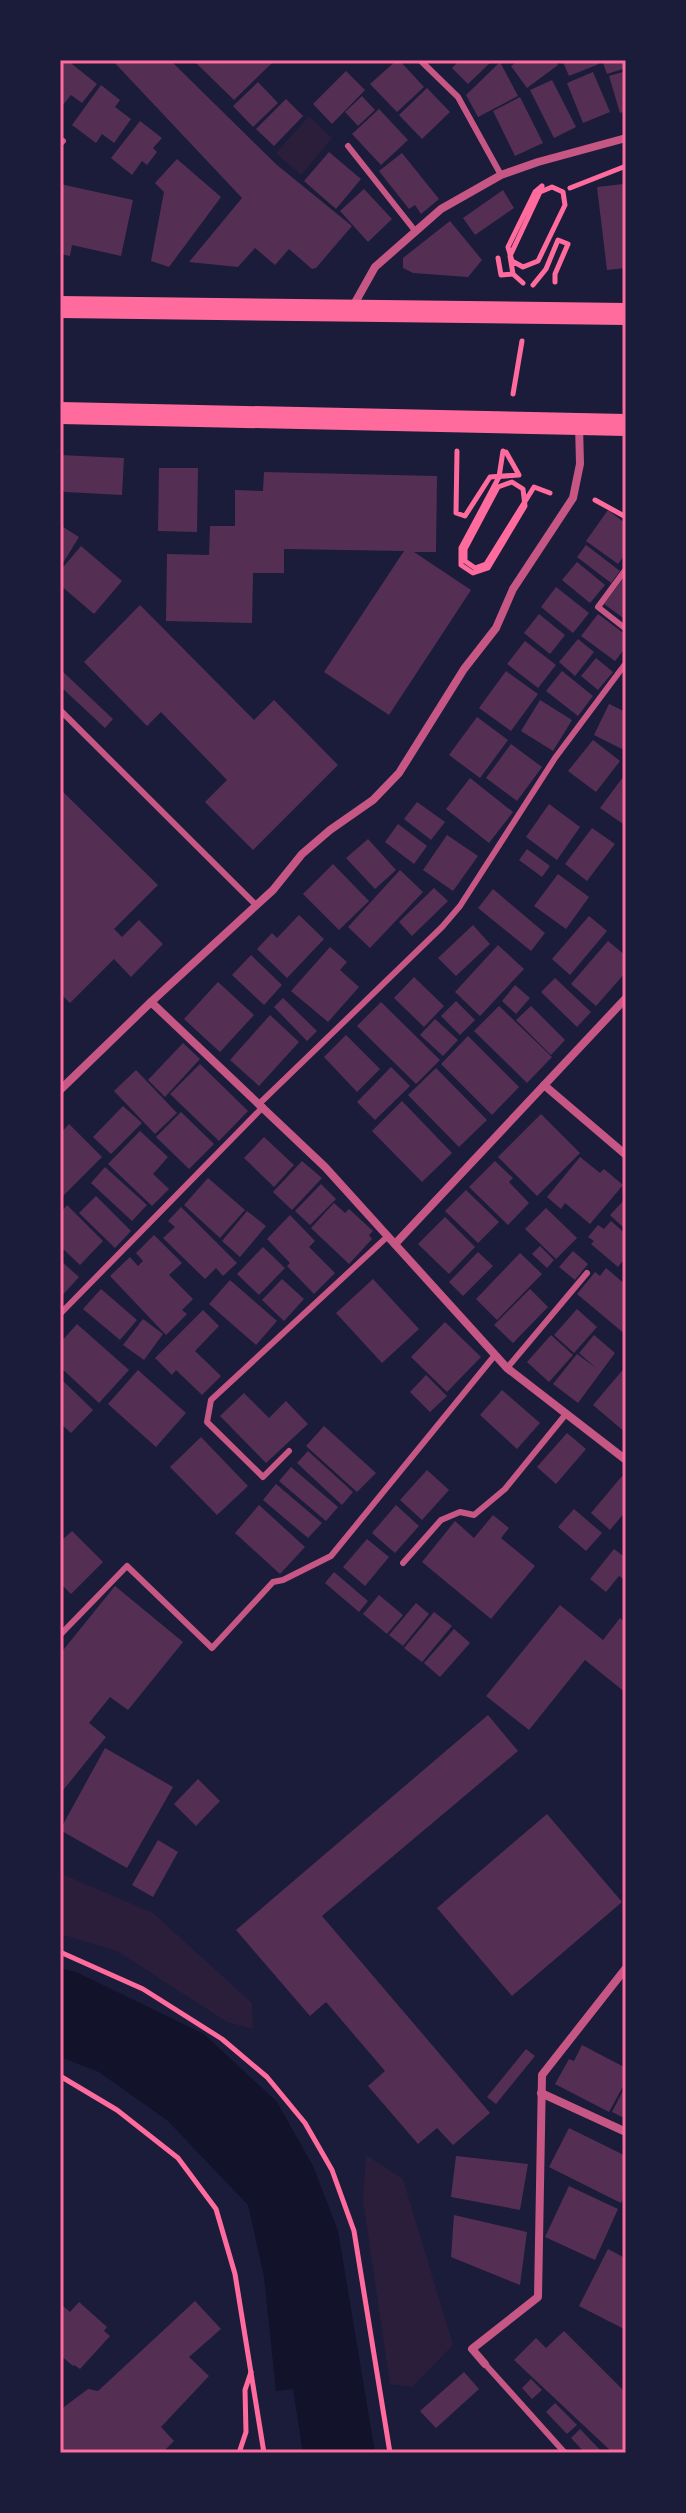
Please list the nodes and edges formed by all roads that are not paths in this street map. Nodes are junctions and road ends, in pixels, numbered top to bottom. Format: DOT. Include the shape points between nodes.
graph roads {
  1 [pos="420,60"];
  2 [pos="626,138"];
  3 [pos="348,146"];
  4 [pos="501,175"];
  5 [pos="416,232"];
  6 [pos="60,307"];
  7 [pos="350,312"];
  8 [pos="626,314"];
  9 [pos="60,413"];
  10 [pos="579,424"];
  11 [pos="626,425"];
  12 [pos="626,569"];
  13 [pos="626,629"];
  14 [pos="626,663"];
  15 [pos="60,710"];
  16 [pos="256,905"];
  17 [pos="626,998"];
  18 [pos="151,1002"];
  19 [pos="60,1076"];
  20 [pos="67,1083"];
  21 [pos="544,1085"];
  22 [pos="60,1090"];
  23 [pos="262,1105"];
  24 [pos="626,1155"];
  25 [pos="388,1236"];
  26 [pos="395,1244"];
  27 [pos="587,1273"];
  28 [pos="60,1314"];
  29 [pos="495,1355"];
  30 [pos="507,1368"];
  31 [pos="566,1414"];
  32 [pos="289,1451"];
  33 [pos="626,1460"];
  34 [pos="403,1563"];
  35 [pos="60,1635"];
  36 [pos="626,1968"];
  37 [pos="541,2093"];
  38 [pos="626,2132"];
  39 [pos="485,2364"];
  40 [pos="565,2453"];
  1 -- 4 [label="lane" via="458,97"];
  2 -- 4 [label="street"];
  3 -- 5 [label="lane"];
  4 -- 5 [label="street" via="441,209"];
  5 -- 7 [label="street" via="375,267"];
  6 -- 7 [label="highway"];
  7 -- 8 [label="highway"];
  9 -- 10 [label="highway"];
  10 -- 11 [label="highway"];
  10 -- 16 [label="street" via="580,464 573,498 513,589 496,628 399,773 373,800 302,854"];
  12 -- 13 [label="lane" via="598,607"];
  14 -- 23 [label="lane" via="555,758 460,906"];
  15 -- 16 [label="lane"];
  16 -- 18 [label="street"];
  17 -- 21 [label="street"];
  18 -- 20 [label="street"];
  18 -- 23 [label="street"];
  19 -- 20 [label="lane"];
  20 -- 22 [label="street"];
  21 -- 24 [label="street"];
  21 -- 26 [label="street"];
  23 -- 25 [label="street"];
  23 -- 28 [label="lane"];
  25 -- 26 [label="street"];
  25 -- 32 [label="lane" via="211,1400 207,1422 263,1477"];
  26 -- 29 [label="street"];
  27 -- 30 [label="lane"];
  29 -- 30 [label="street"];
  29 -- 35 [label="lane" via="331,1556 273,1582 212,1648 127,1566"];
  30 -- 31 [label="street"];
  31 -- 33 [label="street"];
  31 -- 34 [label="lane" via="505,1489 474,1515 460,1512 441,1520"];
  36 -- 37 [label="street" via="542,2075"];
  37 -- 38 [label="street"];
  37 -- 39 [label="street" via="538,2297 472,2349"];
  39 -- 40 [label="lane"];
}
